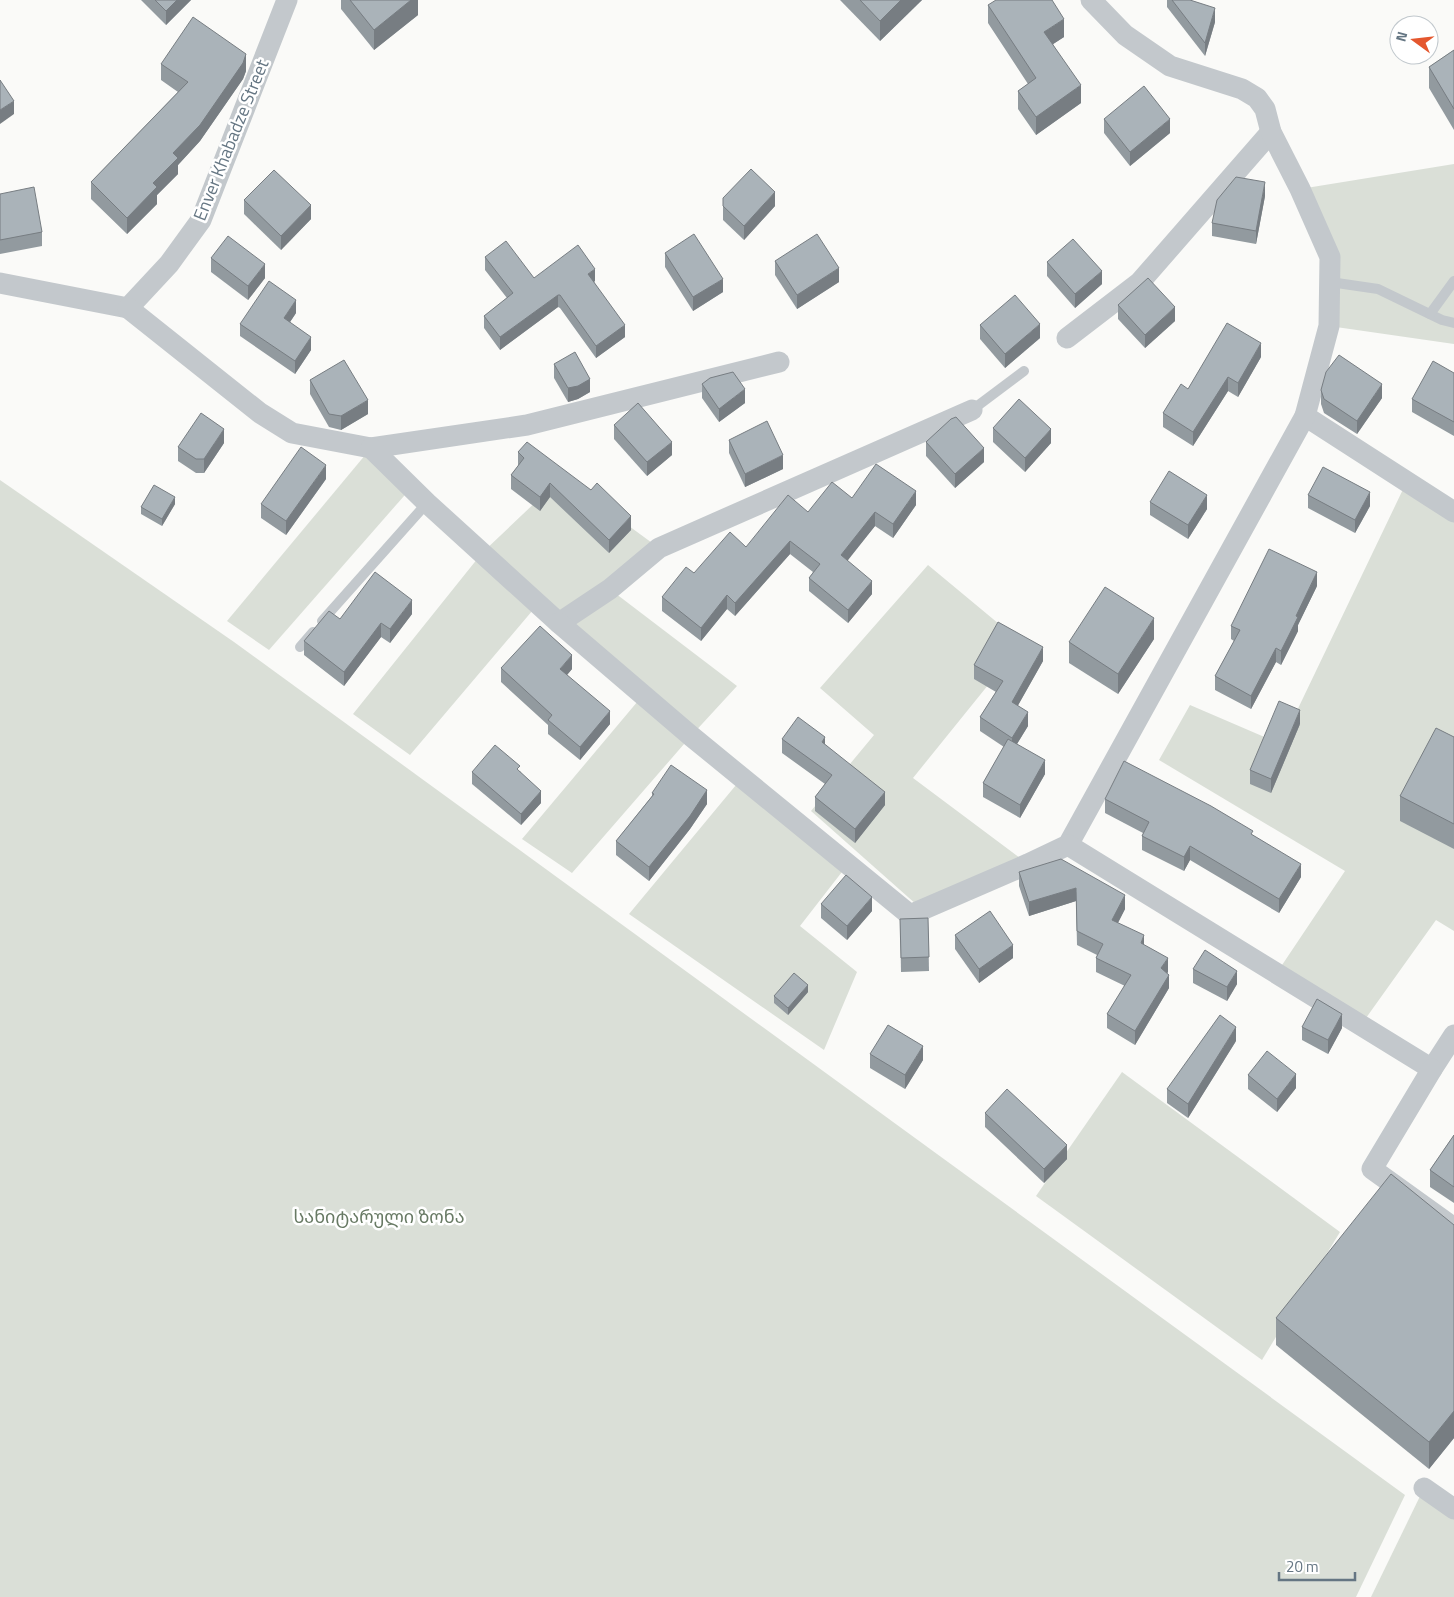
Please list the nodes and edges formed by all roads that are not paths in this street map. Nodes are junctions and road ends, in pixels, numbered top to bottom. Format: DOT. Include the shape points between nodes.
graph roads {
  1 [pos="287,0"];
  2 [pos="1091,0"];
  3 [pos="1271,132"];
  4 [pos="1454,281"];
  5 [pos="1330,282"];
  6 [pos="0,283"];
  7 [pos="128,308"];
  8 [pos="1430,314"];
  9 [pos="1454,323"];
  10 [pos="1067,338"];
  11 [pos="779,362"];
  12 [pos="1024,371"];
  13 [pos="972,410"];
  14 [pos="1305,416"];
  15 [pos="371,448"];
  16 [pos="427,502"];
  17 [pos="1454,512"];
  18 [pos="559,623"];
  19 [pos="300,646"];
  20 [pos="1068,845"];
  21 [pos="1454,1034"];
  22 [pos="1432,1069"];
  23 [pos="1454,1228"];
  24 [pos="1424,1488"];
  25 [pos="1454,1509"];
  1 -- 7 [label="street, Enver Khabadze Street" via="201,220 170,264"];
  2 -- 3 [label="street" via="1125,35 1170,66 1242,89 1257,98 1265,109"];
  3 -- 5 [label="street" via="1330,257"];
  3 -- 10 [label="street" via="1140,282"];
  4 -- 8 [label="lane"];
  5 -- 8 [label="lane" via="1378,289"];
  5 -- 14 [label="street" via="1329,326"];
  6 -- 7 [label="street"];
  7 -- 15 [label="street" via="260,413 292,433"];
  8 -- 9 [label="lane"];
  11 -- 15 [label="street" via="527,425"];
  12 -- 13 [label="lane"];
  13 -- 18 [label="street" via="659,548 610,589"];
  14 -- 17 [label="street"];
  14 -- 20 [label="street"];
  15 -- 16 [label="street"];
  16 -- 18 [label="street"];
  16 -- 19 [label="lane"];
  18 -- 20 [label="street" via="910,915"];
  20 -- 22 [label="street"];
  21 -- 22 [label="street"];
  22 -- 23 [label="street" via="1372,1169"];
  24 -- 25 [label="street"];
}
